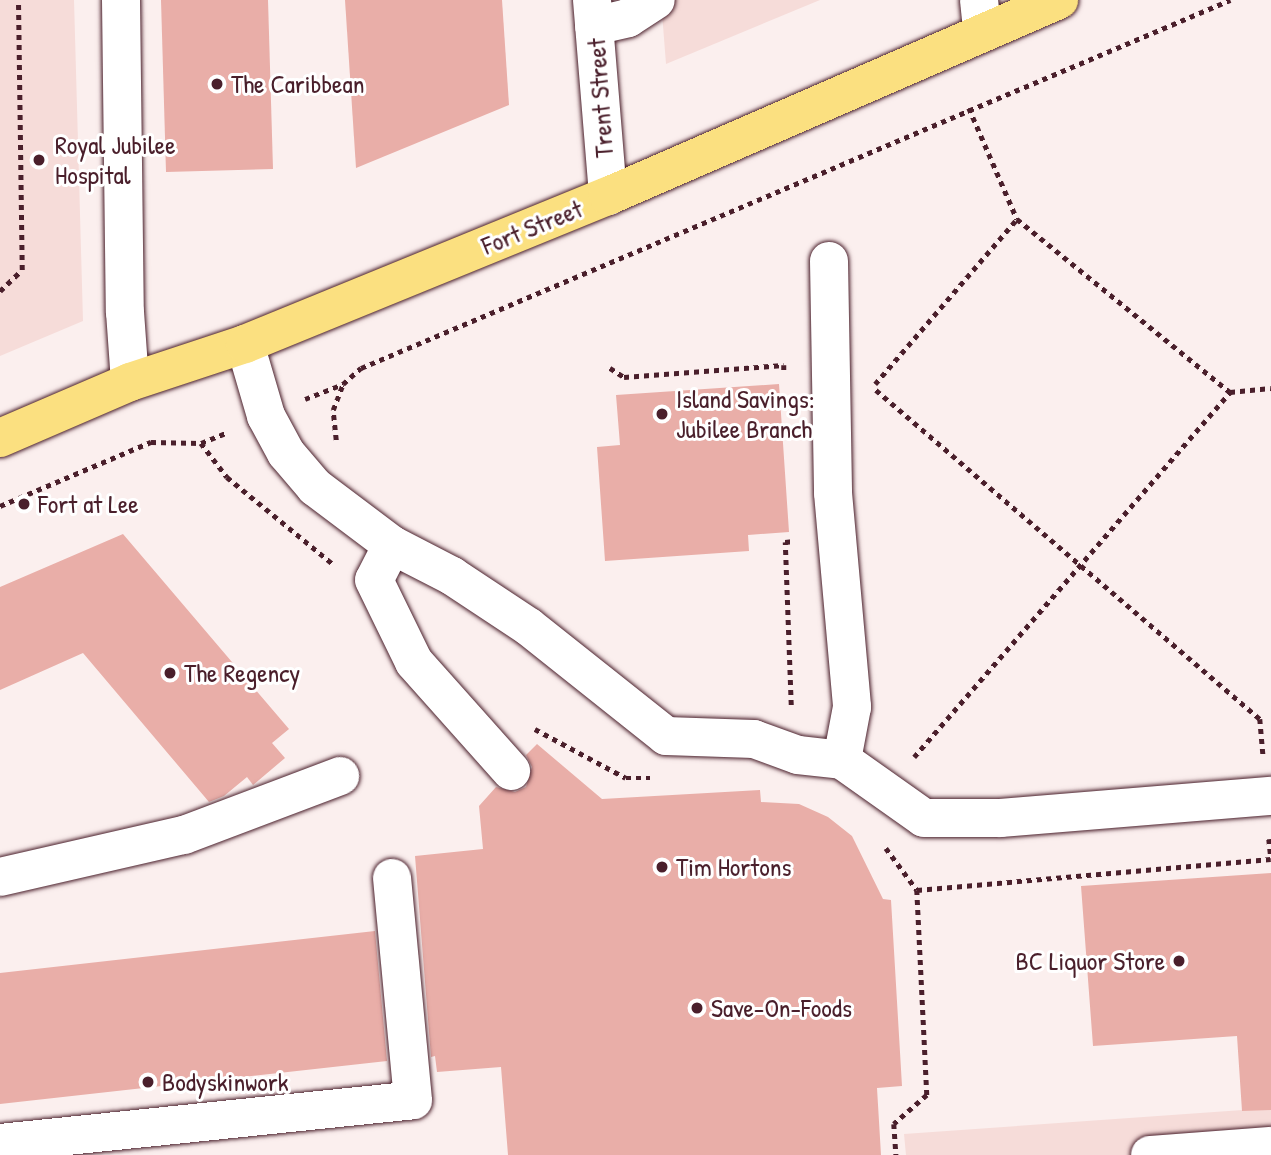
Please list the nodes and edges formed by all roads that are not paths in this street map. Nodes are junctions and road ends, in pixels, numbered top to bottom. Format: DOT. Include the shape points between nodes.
graph roads {
  1 [pos="121,0"];
  2 [pos="656,0"];
  3 [pos="1059,0"];
  4 [pos="594,13"];
  5 [pos="980,16"];
  6 [pos="608,196"];
  7 [pos="830,261"];
  8 [pos="245,344"];
  9 [pos="130,382"];
  10 [pos="0,438"];
  11 [pos="392,545"];
  12 [pos="842,760"];
  13 [pos="510,771"];
  14 [pos="340,776"];
  15 [pos="1268,796"];
  16 [pos="0,877"];
  17 [pos="392,878"];
  18 [pos="0,1143"];
  19 [pos="1271,1146"];
  20 [pos="1150,1155"];
  1 -- 9 [label="street"];
  2 -- 4 [label="street" via="628,18"];
  3 -- 5 [label="main road, Fort Street"];
  4 -- 6 [label="street, Trent Street"];
  5 -- 6 [label="main road, Fort Street"];
  6 -- 8 [label="main road, Fort Street"];
  7 -- 12 [label="street" via="833,493 852,707"];
  8 -- 9 [label="main road, Fort Street"];
  8 -- 11 [label="street" via="266,416 286,453 315,487"];
  9 -- 10 [label="main road, Fort Street"];
  11 -- 12 [label="street" via="452,576 529,627 666,737 754,739 798,755"];
  11 -- 13 [label="street" via="374,580 414,662"];
  12 -- 15 [label="street" via="923,818 1001,818"];
  14 -- 16 [label="street" via="184,835"];
  17 -- 18 [label="street" via="413,1100"];
  19 -- 20 [label="street"];
}
